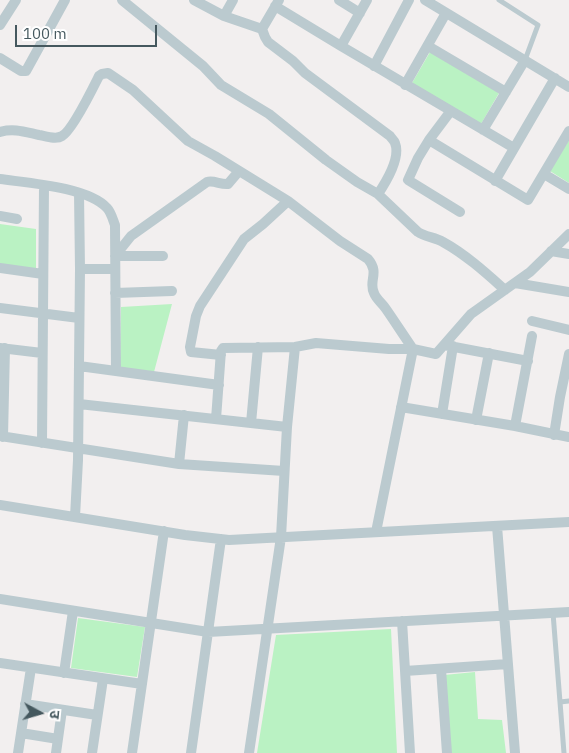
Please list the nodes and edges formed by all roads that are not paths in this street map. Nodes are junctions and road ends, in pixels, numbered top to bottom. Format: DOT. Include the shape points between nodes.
graph roads {
  1 [pos="16,0"];
  2 [pos="65,0"];
  3 [pos="122,0"];
  4 [pos="194,0"];
  5 [pos="233,0"];
  6 [pos="339,0"];
  7 [pos="368,0"];
  8 [pos="409,0"];
  9 [pos="425,0"];
  10 [pos="499,0"];
  11 [pos="277,3"];
  12 [pos="360,13"];
  13 [pos="446,13"];
  14 [pos="224,16"];
  15 [pos="0,25"];
  16 [pos="262,29"];
  17 [pos="341,46"];
  18 [pos="428,46"];
  19 [pos="0,58"];
  20 [pos="525,60"];
  21 [pos="374,66"];
  22 [pos="555,78"];
  23 [pos="405,85"];
  24 [pos="569,87"];
  25 [pos="506,92"];
  26 [pos="450,112"];
  27 [pos="483,130"];
  28 [pos="569,131"];
  29 [pos="0,132"];
  30 [pos="428,140"];
  31 [pos="514,148"];
  32 [pos="239,170"];
  33 [pos="544,174"];
  34 [pos="0,179"];
  35 [pos="496,180"];
  36 [pos="44,186"];
  37 [pos="569,189"];
  38 [pos="80,193"];
  39 [pos="378,194"];
  40 [pos="288,200"];
  41 [pos="460,212"];
  42 [pos="0,216"];
  43 [pos="16,219"];
  44 [pos="569,234"];
  45 [pos="551,251"];
  46 [pos="569,254"];
  47 [pos="115,256"];
  48 [pos="164,256"];
  49 [pos="0,268"];
  50 [pos="80,269"];
  51 [pos="115,269"];
  52 [pos="43,274"];
  53 [pos="515,283"];
  54 [pos="505,290"];
  55 [pos="172,291"];
  56 [pos="569,292"];
  57 [pos="115,293"];
  58 [pos="0,308"];
  59 [pos="43,313"];
  60 [pos="79,318"];
  61 [pos="532,322"];
  62 [pos="569,330"];
  63 [pos="532,336"];
  64 [pos="448,345"];
  65 [pos="258,347"];
  66 [pos="296,347"];
  67 [pos="2,348"];
  68 [pos="413,349"];
  69 [pos="42,353"];
  70 [pos="489,353"];
  71 [pos="569,354"];
  72 [pos="221,355"];
  73 [pos="528,361"];
  74 [pos="79,366"];
  75 [pos="116,371"];
  76 [pos="219,385"];
  77 [pos="564,398"];
  78 [pos="79,404"];
  79 [pos="401,407"];
  80 [pos="442,414"];
  81 [pos="184,416"];
  82 [pos="216,419"];
  83 [pos="476,420"];
  84 [pos="251,423"];
  85 [pos="515,426"];
  86 [pos="287,427"];
  87 [pos="554,435"];
  88 [pos="2,437"];
  89 [pos="569,437"];
  90 [pos="42,443"];
  91 [pos="78,449"];
  92 [pos="179,464"];
  93 [pos="284,471"];
  94 [pos="0,506"];
  95 [pos="75,517"];
  96 [pos="569,522"];
  97 [pos="497,526"];
  98 [pos="164,531"];
  99 [pos="376,532"];
  100 [pos="281,537"];
  101 [pos="222,539"];
  102 [pos="0,599"];
  103 [pos="73,610"];
  104 [pos="553,612"];
  105 [pos="569,612"];
  106 [pos="504,615"];
  107 [pos="402,622"];
  108 [pos="150,623"];
  109 [pos="267,628"];
  110 [pos="208,632"];
  111 [pos="0,663"];
  112 [pos="508,664"];
  113 [pos="31,668"];
  114 [pos="441,670"];
  115 [pos="405,671"];
  116 [pos="64,673"];
  117 [pos="103,679"];
  118 [pos="142,684"];
  119 [pos="569,701"];
  120 [pos="560,702"];
  121 [pos="25,704"];
  122 [pos="62,710"];
  123 [pos="97,715"];
  124 [pos="21,733"];
  125 [pos="58,739"];
  126 [pos="566,741"];
  127 [pos="18,753"];
  128 [pos="56,753"];
  129 [pos="92,753"];
  130 [pos="132,753"];
  131 [pos="191,753"];
  132 [pos="249,753"];
  133 [pos="410,753"];
  134 [pos="448,753"];
  135 [pos="515,753"];
  136 [pos="564,753"];
  1 -- 15 [label="street"];
  2 -- 19 [label="street" via="26,71"];
  3 -- 39 [label="street" via="203,66 221,85 269,114 326,160"];
  4 -- 14 [label="street"];
  5 -- 14 [label="street"];
  6 -- 12 [label="street"];
  7 -- 12 [label="street"];
  8 -- 21 [label="street"];
  9 -- 13 [label="street"];
  10 -- 20 [label="lane" via="538,25"];
  11 -- 16 [label="street"];
  11 -- 17 [label="street"];
  12 -- 17 [label="street"];
  13 -- 18 [label="street"];
  13 -- 20 [label="street"];
  14 -- 16 [label="street"];
  16 -- 39 [label="street" via="268,42 293,60 305,74 390,136 395,143 391,174"];
  17 -- 21 [label="street"];
  18 -- 23 [label="street"];
  18 -- 25 [label="street"];
  20 -- 22 [label="street"];
  20 -- 25 [label="street"];
  21 -- 23 [label="street"];
  22 -- 24 [label="street"];
  22 -- 31 [label="street"];
  23 -- 26 [label="street"];
  25 -- 27 [label="street"];
  26 -- 27 [label="street"];
  26 -- 30 [label="street"];
  27 -- 31 [label="street"];
  28 -- 33 [label="street"];
  29 -- 32 [label="street" via="17,130 49,137 63,136 99,76 108,73 133,90 188,141"];
  30 -- 35 [label="street"];
  30 -- 41 [label="street" via="408,180"];
  31 -- 35 [label="street"];
  32 -- 40 [label="street"];
  32 -- 47 [label="street" via="228,184 207,182 131,236"];
  33 -- 35 [label="street" via="528,200"];
  33 -- 37 [label="street"];
  34 -- 36 [label="street"];
  36 -- 38 [label="street"];
  36 -- 52 [label="street"];
  38 -- 47 [label="street" via="97,199 108,209 115,225"];
  38 -- 50 [label="street"];
  39 -- 54 [label="street" via="418,232 443,242"];
  40 -- 68 [label="street" via="371,263 373,293"];
  40 -- 72 [label="street" via="244,239 198,312 191,352"];
  42 -- 43 [label="street"];
  44 -- 45 [label="street"];
  45 -- 46 [label="street"];
  45 -- 53 [label="street"];
  47 -- 48 [label="street"];
  47 -- 51 [label="street"];
  49 -- 52 [label="street"];
  50 -- 51 [label="street"];
  50 -- 60 [label="street"];
  51 -- 57 [label="street"];
  52 -- 59 [label="street"];
  53 -- 54 [label="street"];
  53 -- 56 [label="street"];
  54 -- 64 [label="street" via="471,314"];
  55 -- 57 [label="street"];
  57 -- 75 [label="street"];
  58 -- 59 [label="street"];
  59 -- 60 [label="street"];
  59 -- 69 [label="street"];
  60 -- 74 [label="street"];
  61 -- 62 [label="street"];
  63 -- 73 [label="street"];
  64 -- 68 [label="street" via="436,354"];
  64 -- 70 [label="street"];
  64 -- 80 [label="street"];
  65 -- 66 [label="street"];
  65 -- 72 [label="street" via="223,348"];
  65 -- 84 [label="street"];
  66 -- 68 [label="street" via="316,343"];
  66 -- 86 [label="street"];
  67 -- 69 [label="street"];
  67 -- 88 [label="street"];
  68 -- 79 [label="street"];
  69 -- 90 [label="street"];
  70 -- 73 [label="street"];
  70 -- 83 [label="street"];
  71 -- 77 [label="street"];
  72 -- 76 [label="street"];
  73 -- 85 [label="street"];
  74 -- 75 [label="street"];
  74 -- 78 [label="street"];
  75 -- 76 [label="street"];
  76 -- 82 [label="street"];
  77 -- 87 [label="street"];
  78 -- 81 [label="street"];
  78 -- 91 [label="street"];
  79 -- 80 [label="street"];
  79 -- 99 [label="street"];
  80 -- 83 [label="street"];
  81 -- 82 [label="street"];
  81 -- 92 [label="street"];
  82 -- 84 [label="street"];
  83 -- 85 [label="street"];
  84 -- 86 [label="street"];
  85 -- 87 [label="street"];
  86 -- 93 [label="street"];
  87 -- 89 [label="street"];
  88 -- 90 [label="street"];
  90 -- 91 [label="street"];
  91 -- 92 [label="street"];
  91 -- 95 [label="street"];
  92 -- 93 [label="street"];
  93 -- 100 [label="street"];
  94 -- 95 [label="street"];
  95 -- 98 [label="street"];
  96 -- 97 [label="street"];
  97 -- 99 [label="street"];
  97 -- 106 [label="street"];
  98 -- 101 [label="street"];
  98 -- 108 [label="street"];
  99 -- 100 [label="street"];
  100 -- 101 [label="street"];
  100 -- 109 [label="street"];
  101 -- 110 [label="street"];
  102 -- 103 [label="street"];
  103 -- 108 [label="street"];
  103 -- 116 [label="street"];
  104 -- 105 [label="street"];
  104 -- 106 [label="street"];
  104 -- 120 [label="lane"];
  106 -- 107 [label="street"];
  106 -- 112 [label="street"];
  107 -- 109 [label="street"];
  107 -- 115 [label="street"];
  108 -- 110 [label="street"];
  108 -- 118 [label="street"];
  109 -- 110 [label="street"];
  109 -- 132 [label="street"];
  110 -- 131 [label="street"];
  111 -- 113 [label="street"];
  112 -- 114 [label="street"];
  112 -- 135 [label="street"];
  113 -- 116 [label="street"];
  113 -- 121 [label="street"];
  114 -- 115 [label="street"];
  114 -- 134 [label="street"];
  115 -- 133 [label="street"];
  116 -- 117 [label="street"];
  117 -- 118 [label="street"];
  117 -- 123 [label="street"];
  118 -- 130 [label="street"];
  119 -- 120 [label="lane"];
  120 -- 126 [label="lane"];
  121 -- 122 [label="street"];
  121 -- 124 [label="street"];
  122 -- 123 [label="street"];
  122 -- 125 [label="street"];
  123 -- 129 [label="street"];
  124 -- 125 [label="street"];
  124 -- 127 [label="street"];
  125 -- 128 [label="street"];
  126 -- 136 [label="lane"];
}
